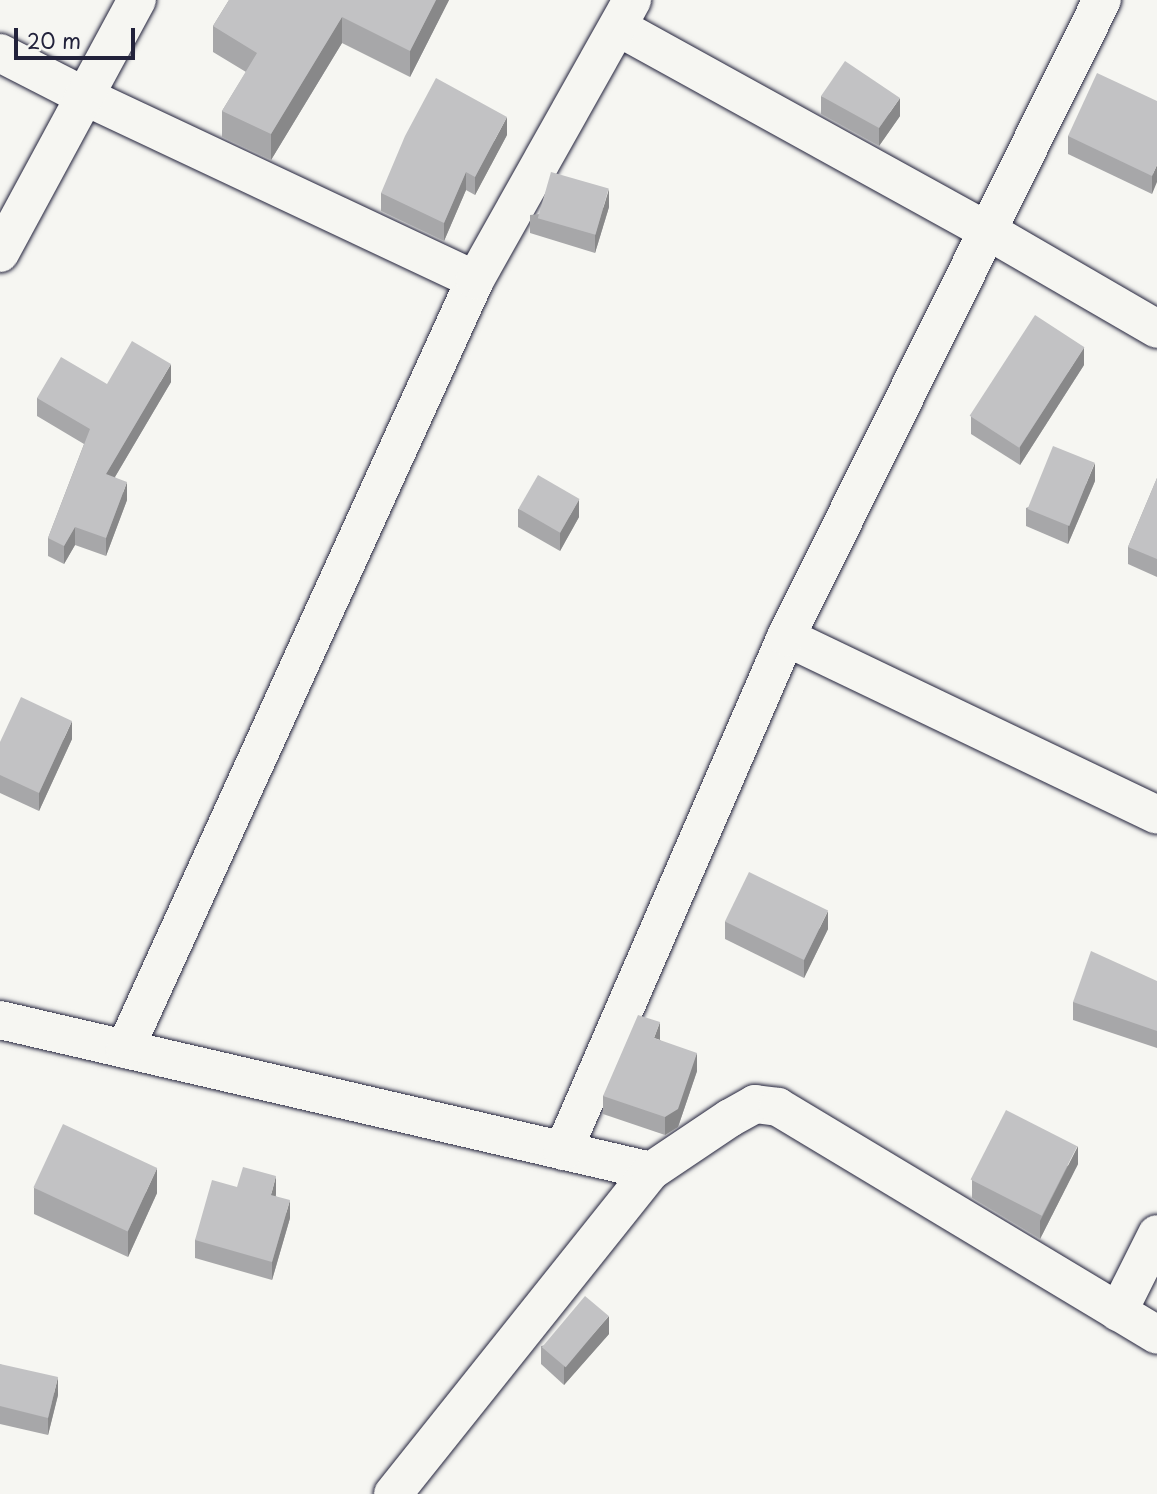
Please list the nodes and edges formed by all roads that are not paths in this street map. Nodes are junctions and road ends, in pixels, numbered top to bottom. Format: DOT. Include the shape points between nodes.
graph roads {
  1 [pos="137,0"];
  2 [pos="1102,0"];
  3 [pos="625,14"];
  4 [pos="0,53"];
  5 [pos="84,96"];
  6 [pos="990,232"];
  7 [pos="0,253"];
  8 [pos="475,280"];
  9 [pos="1157,329"];
  10 [pos="786,636"];
  11 [pos="1157,815"];
  12 [pos="0,1020"];
  13 [pos="125,1049"];
  14 [pos="563,1151"];
  15 [pos="651,1171"];
  16 [pos="1157,1234"];
  17 [pos="1118,1312"];
  18 [pos="1157,1335"];
  19 [pos="393,1494"];
  1 -- 5 [label="street"];
  2 -- 6 [label="street"];
  3 -- 6 [label="street"];
  3 -- 8 [label="street"];
  4 -- 5 [label="street"];
  5 -- 7 [label="street"];
  5 -- 8 [label="street"];
  6 -- 9 [label="street"];
  6 -- 10 [label="street"];
  8 -- 13 [label="street"];
  10 -- 11 [label="street"];
  10 -- 14 [label="street"];
  12 -- 13 [label="street"];
  13 -- 14 [label="street"];
  14 -- 15 [label="street"];
  15 -- 17 [label="street" via="755,1104 778,1107"];
  15 -- 19 [label="street"];
  16 -- 17 [label="street"];
  17 -- 18 [label="street"];
}
